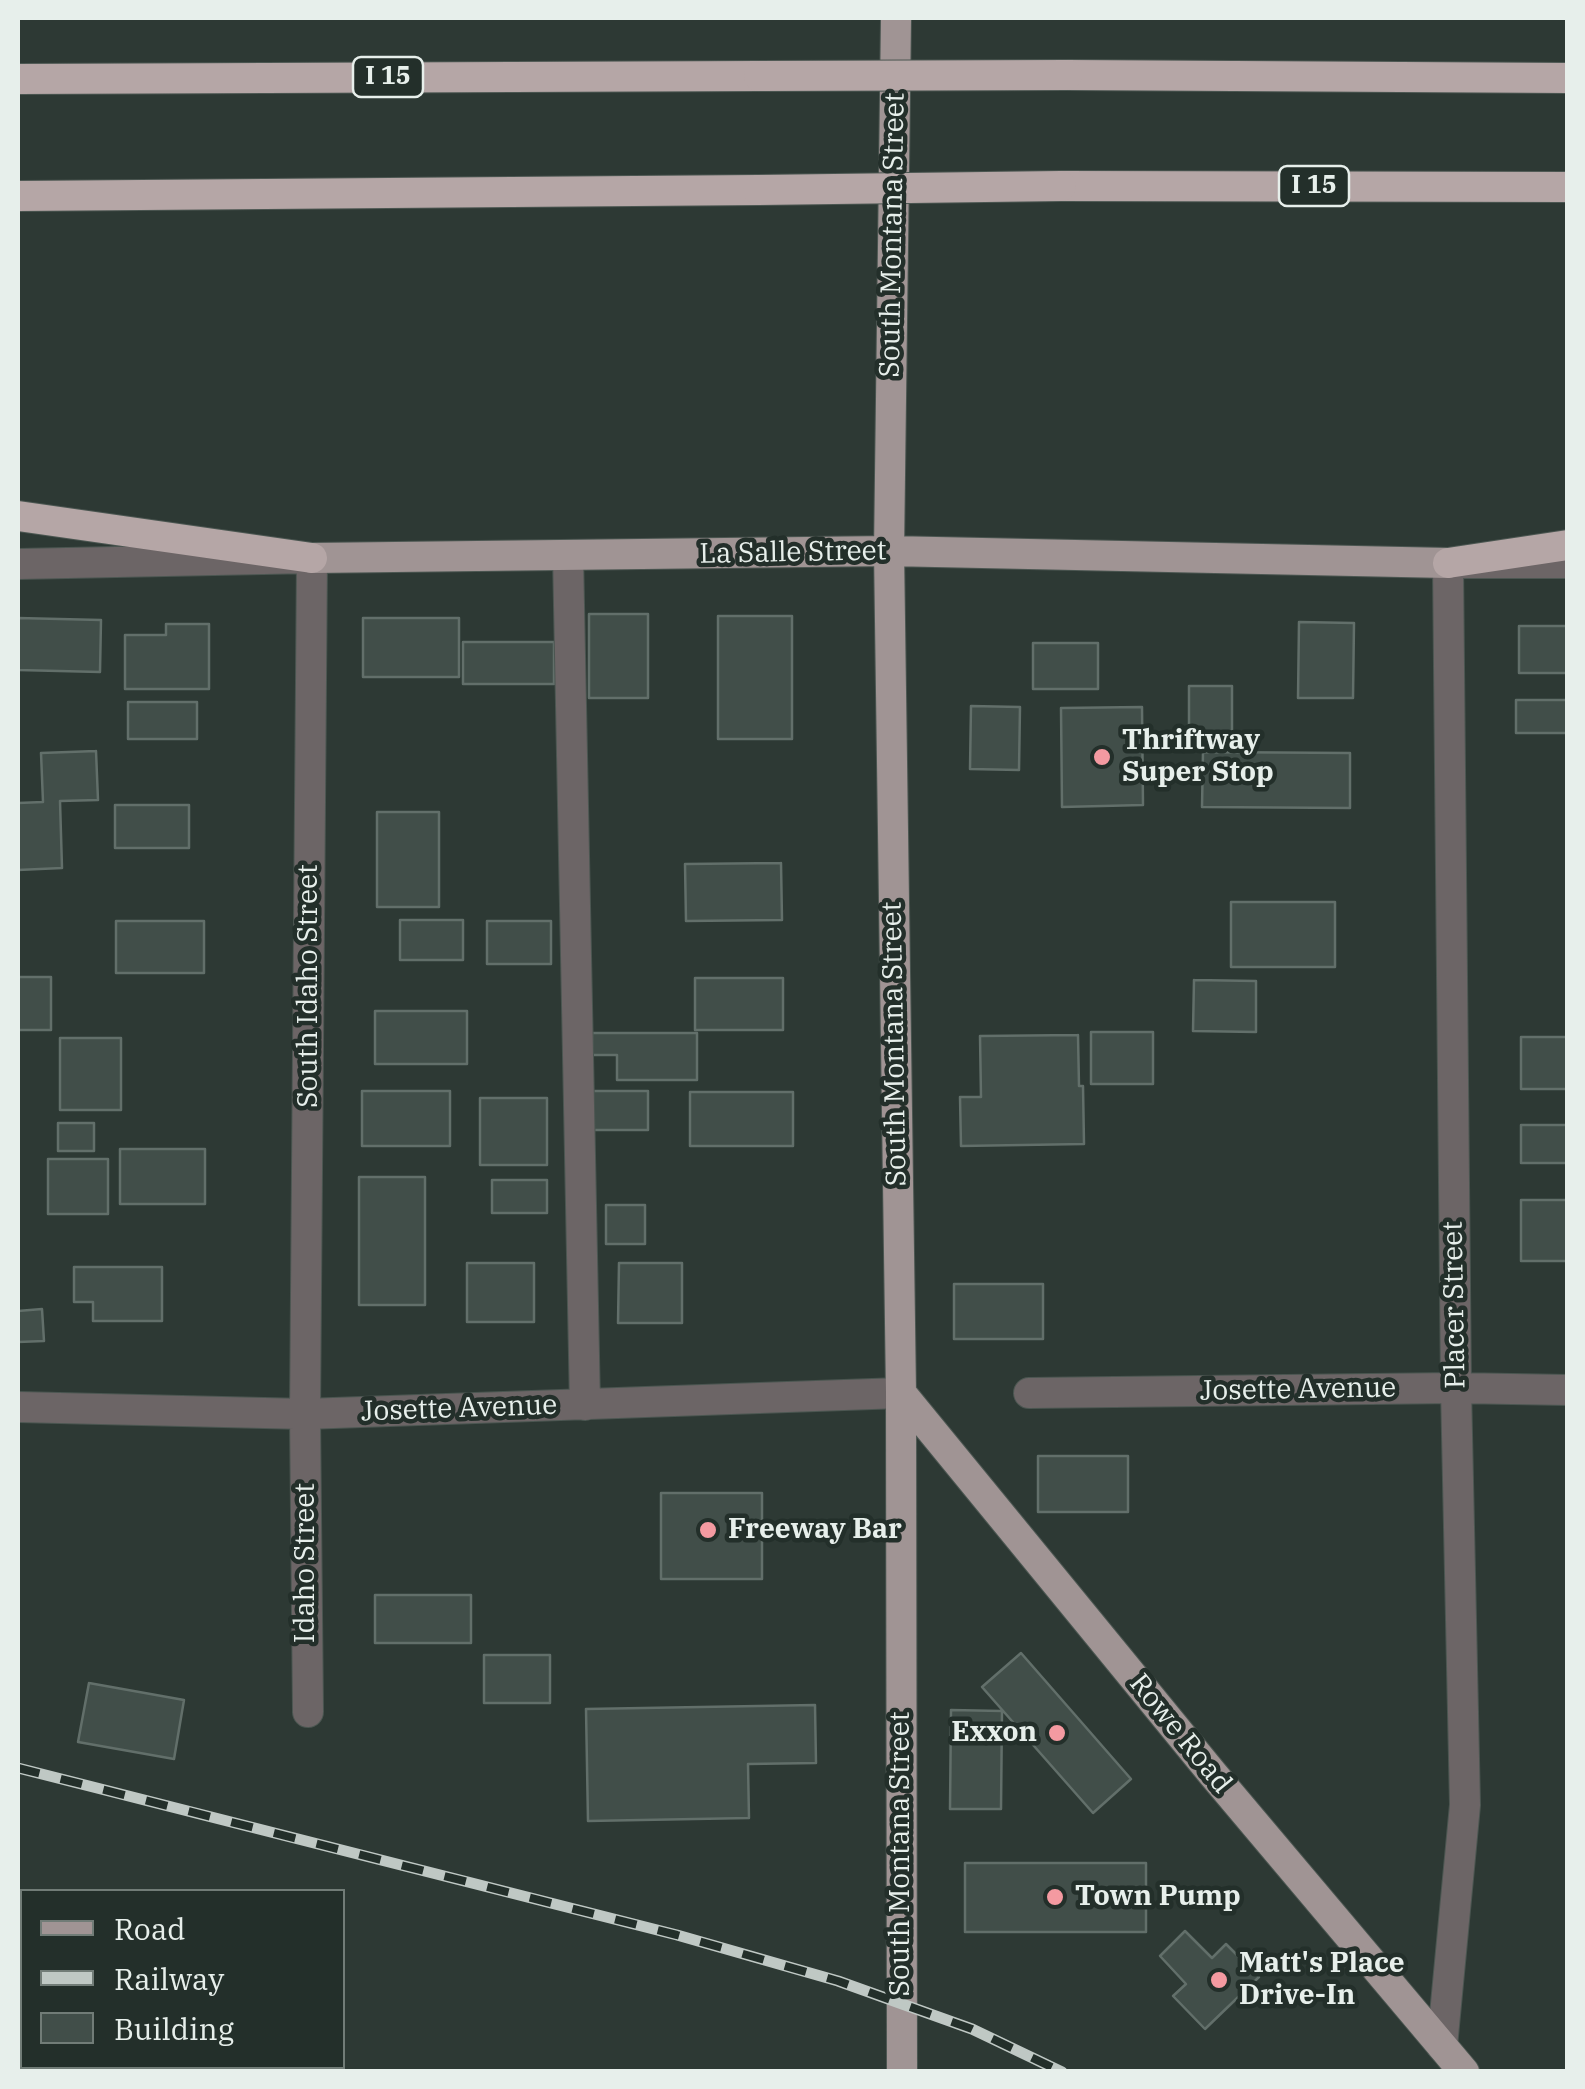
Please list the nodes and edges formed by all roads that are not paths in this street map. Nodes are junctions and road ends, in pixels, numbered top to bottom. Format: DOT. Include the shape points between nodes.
graph roads {
  1 [pos="896,18"];
  2 [pos="1568,78"];
  3 [pos="18,79"];
  4 [pos="1568,187"];
  5 [pos="18,196"];
  6 [pos="18,516"];
  7 [pos="1568,545"];
  8 [pos="889,551"];
  9 [pos="568,555"];
  10 [pos="312,558"];
  11 [pos="1448,562"];
  12 [pos="18,564"];
  13 [pos="1568,564"];
  14 [pos="1456,1388"];
  15 [pos="1568,1390"];
  16 [pos="901,1393"];
  17 [pos="1028,1393"];
  18 [pos="585,1404"];
  19 [pos="18,1407"];
  20 [pos="305,1414"];
  21 [pos="308,1712"];
  22 [pos="1442,2046"];
  23 [pos="902,2072"];
  24 [pos="1464,2072"];
  1 -- 8 [label="main road, South Montana Street"];
  2 -- 3 [label="highway, I 15, bridge"];
  4 -- 5 [label="highway, I 15, bridge"];
  6 -- 10 [label="highway"];
  7 -- 11 [label="highway"];
  8 -- 9 [label="main road, La Salle Street"];
  8 -- 11 [label="main road, La Salle Street"];
  8 -- 16 [label="main road, South Montana Street"];
  9 -- 10 [label="main road, La Salle Street"];
  9 -- 18 [label="street"];
  10 -- 12 [label="street, La Salle Street"];
  10 -- 20 [label="street, South Idaho Street"];
  11 -- 13 [label="street, La Salle Street"];
  11 -- 14 [label="street, Placer Street"];
  14 -- 15 [label="street, Josette Avenue"];
  14 -- 17 [label="street, Josette Avenue"];
  14 -- 22 [label="street, Placer Street" via="1465,1805"];
  16 -- 18 [label="street, Josette Avenue"];
  16 -- 22 [label="main road, Rowe Road"];
  16 -- 23 [label="main road, South Montana Street"];
  18 -- 20 [label="street, Josette Avenue"];
  19 -- 20 [label="street, Josette Avenue"];
  20 -- 21 [label="street, Idaho Street"];
  22 -- 24 [label="main road, Rowe Road"];
}
